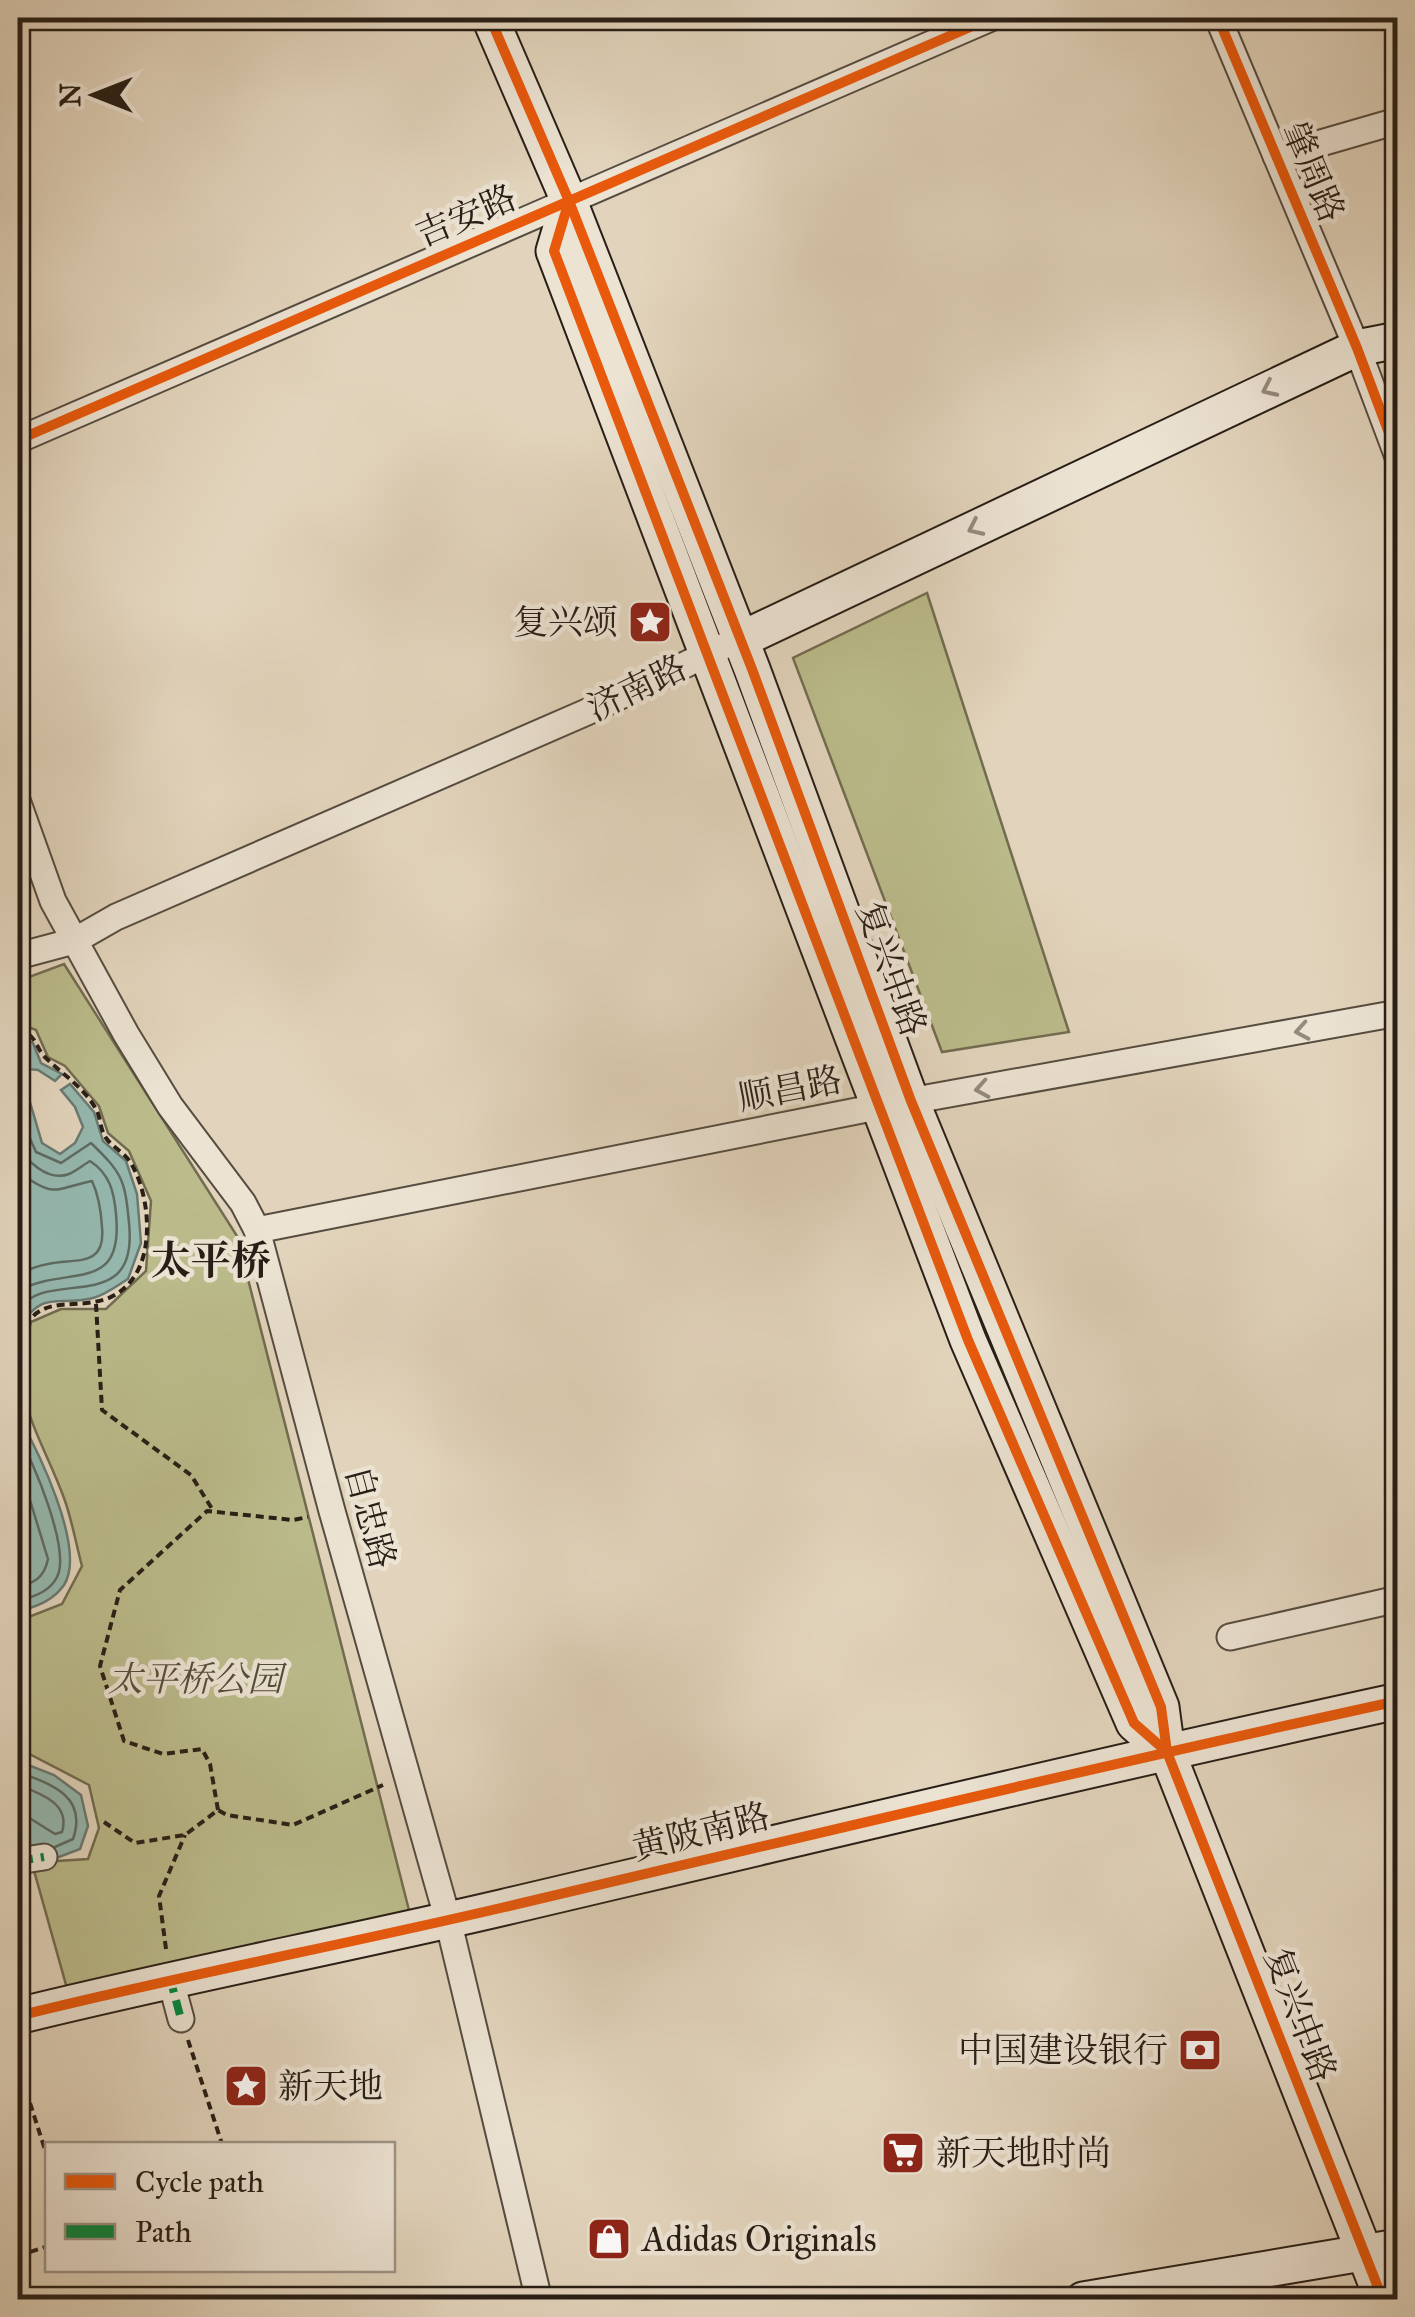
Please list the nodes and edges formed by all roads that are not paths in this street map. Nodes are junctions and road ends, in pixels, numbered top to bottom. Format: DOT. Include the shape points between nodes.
graph roads {
  1 [pos="490,18"];
  2 [pos="990,18"];
  3 [pos="1218,18"];
  4 [pos="1397,120"];
  5 [pos="1276,156"];
  6 [pos="569,201"];
  7 [pos="1398,340"];
  8 [pos="1357,348"];
  9 [pos="18,440"];
  10 [pos="1398,458"];
  11 [pos="740,640"];
  12 [pos="707,654"];
  13 [pos="18,803"];
  14 [pos="74,941"];
  15 [pos="18,956"];
  16 [pos="1398,1013"];
  17 [pos="894,1104"];
  18 [pos="256,1230"];
  19 [pos="1398,1599"];
  20 [pos="1230,1637"];
  21 [pos="1398,1701"];
  22 [pos="1167,1752"];
  23 [pos="44,1857"];
  24 [pos="18,1861"];
  25 [pos="448,1920"];
  26 [pos="170,1978"];
  27 [pos="18,2016"];
  28 [pos="181,2019"];
  29 [pos="1381,2250"];
  30 [pos="539,2300"];
  31 [pos="1083,2300"];
  32 [pos="1383,2300"];
  1 -- 6 [label="main road, 复兴中路"];
  2 -- 6 [label="street, 吉安路"];
  3 -- 5 [label="street, 肇周路"];
  4 -- 5 [label="street"];
  5 -- 8 [label="street, 肇周路"];
  6 -- 9 [label="street, 吉安路"];
  6 -- 11 [label="main road, 复兴中路"];
  6 -- 12 [label="main road, 复兴中路" via="554,251"];
  7 -- 8 [label="main road"];
  8 -- 10 [label="street, 肇周路"];
  8 -- 11 [label="main road, 济南路, one-way"];
  11 -- 12 [label="street, 济南路"];
  11 -- 17 [label="main road, 复兴中路"];
  12 -- 14 [label="street, 济南路"];
  12 -- 17 [label="main road, 复兴中路"];
  13 -- 14 [label="street, 自忠路"];
  14 -- 15 [label="street, 济南路"];
  14 -- 18 [label="street, 自忠路" via="170,1106"];
  16 -- 17 [label="street, 顺昌路, one-way"];
  17 -- 18 [label="street, 顺昌路"];
  17 -- 22 [label="main road, 复兴中路" via="968,1340 1134,1722"];
  18 -- 25 [label="street, 自忠路"];
  19 -- 20 [label="street"];
  21 -- 22 [label="main road, 黄陂南路"];
  22 -- 25 [label="main road, 黄陂南路"];
  22 -- 29 [label="main road, 复兴中路"];
  23 -- 24 [label="street"];
  25 -- 26 [label="main road, 黄陂南路"];
  25 -- 30 [label="street, 自忠路"];
  26 -- 27 [label="main road, 黄陂南路"];
  26 -- 28 [label="street"];
  29 -- 31 [label="main road"];
  29 -- 32 [label="main road, 复兴中路"];
}
